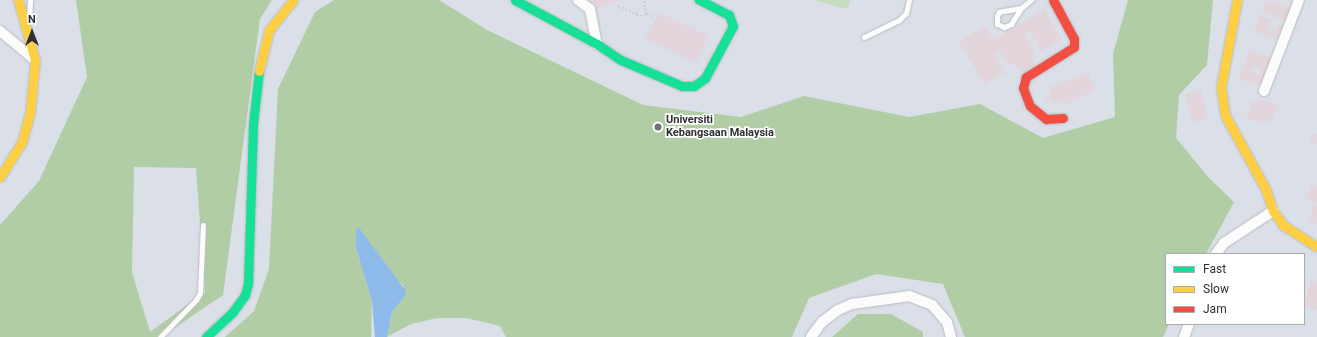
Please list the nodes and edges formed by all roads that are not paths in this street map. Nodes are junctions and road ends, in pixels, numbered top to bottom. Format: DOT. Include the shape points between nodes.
graph roads {
  1 [pos="18,0"];
  2 [pos="30,0"];
  3 [pos="293,0"];
  4 [pos="515,0"];
  5 [pos="578,0"];
  6 [pos="699,0"];
  7 [pos="909,0"];
  8 [pos="1031,0"];
  9 [pos="1053,0"];
  10 [pos="1237,0"];
  11 [pos="1299,0"];
  12 [pos="1021,8"];
  13 [pos="26,30"];
  14 [pos="0,31"];
  15 [pos="864,37"];
  16 [pos="597,44"];
  17 [pos="34,60"];
  18 [pos="1264,91"];
  19 [pos="1063,118"];
  20 [pos="0,177"];
  21 [pos="1273,211"];
  22 [pos="203,225"];
  23 [pos="1317,247"];
  24 [pos="1217,253"];
  25 [pos="1189,325"];
  26 [pos="160,337"];
  27 [pos="206,337"];
  28 [pos="811,337"];
  29 [pos="951,337"];
  30 [pos="1184,337"];
  1 -- 13 [label="street"];
  2 -- 13 [label="lane" via="30,20"];
  3 -- 27 [label="street" via="269,30 259,68 253,124 248,284 245,295 232,313"];
  4 -- 16 [label="street"];
  5 -- 16 [label="street" via="590,9"];
  6 -- 16 [label="street" via="729,15 733,26 705,78 694,86 682,86 633,65"];
  7 -- 15 [label="lane" via="906,13 899,20"];
  8 -- 12 [label="lane"];
  9 -- 19 [label="street" via="1074,39 1074,46 1026,77 1023,88 1030,106 1046,119"];
  10 -- 21 [label="street" via="1221,87 1225,115 1266,190"];
  11 -- 18 [label="street"];
  12 -- 12 [label="lane" via="1000,12 997,24 1004,27 1012,24"];
  13 -- 17 [label="street"];
  14 -- 17 [label="street"];
  17 -- 20 [label="street" via="30,113 22,142"];
  21 -- 23 [label="street" via="1283,225"];
  21 -- 24 [label="street" via="1224,243"];
  22 -- 26 [label="lane" via="200,293"];
  25 -- 30 [label="street"];
  28 -- 29 [label="street" via="822,322 838,310 852,304 909,296 932,305 947,322"];
}
